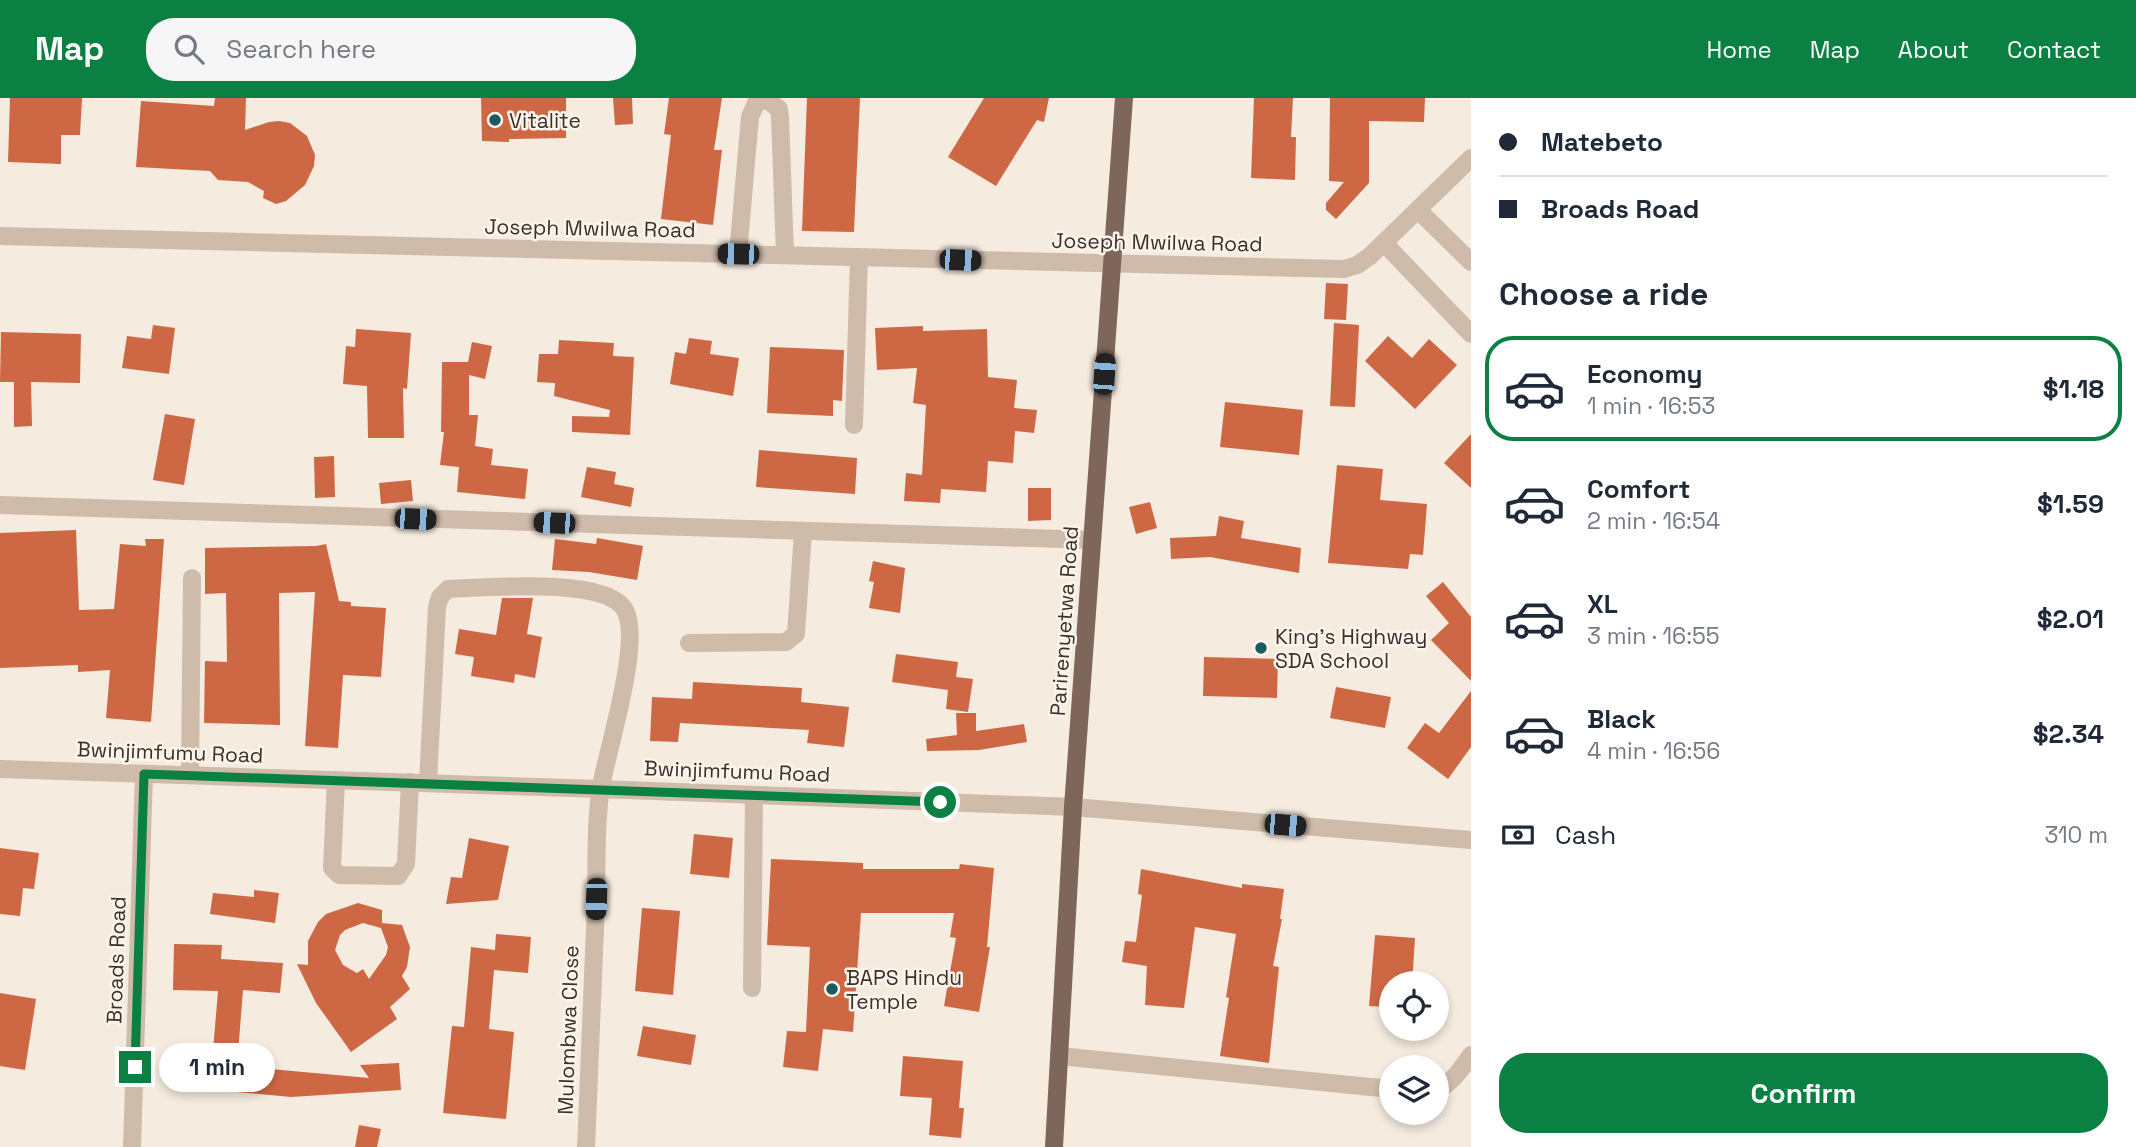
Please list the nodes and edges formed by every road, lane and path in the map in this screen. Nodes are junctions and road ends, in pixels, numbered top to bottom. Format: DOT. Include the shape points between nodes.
graph roads {
  1 [pos="1124,98"];
  2 [pos="1471,158"];
  3 [pos="1418,210"];
  4 [pos="0,236"];
  5 [pos="1384,243"];
  6 [pos="738,254"];
  7 [pos="785,255"];
  8 [pos="859,257"];
  9 [pos="1471,262"];
  10 [pos="1112,264"];
  11 [pos="1471,334"];
  12 [pos="854,425"];
  13 [pos="0,505"];
  14 [pos="803,531"];
  15 [pos="1092,540"];
  16 [pos="192,578"];
  17 [pos="690,643"];
  18 [pos="0,769"];
  19 [pos="144,774"];
  20 [pos="190,775"];
  21 [pos="336,780"];
  22 [pos="419,783"];
  23 [pos="600,789"];
  24 [pos="754,795"];
  25 [pos="1073,807"];
  26 [pos="1471,840"];
  27 [pos="752,988"];
  28 [pos="1471,1055"];
  29 [pos="1059,1056"];
  30 [pos="1449,1082"];
  31 [pos="1379,1087"];
  32 [pos="132,1147"];
  33 [pos="586,1147"];
  34 [pos="1054,1147"];
  1 -- 10 [label="main road, Parirenyetwa Road"];
  2 -- 3 [label="street, Joseph Mwilwa Road"];
  3 -- 5 [label="street, Joseph Mwilwa Road"];
  3 -- 9 [label="street"];
  4 -- 6 [label="street, Joseph Mwilwa Road"];
  5 -- 10 [label="street, Joseph Mwilwa Road" via="1357,265 1344,269"];
  5 -- 11 [label="street"];
  6 -- 7 [label="street, Joseph Mwilwa Road"];
  6 -- 7 [label="street" via="750,117 756,103 766,99 779,109 780,117"];
  7 -- 8 [label="street, Joseph Mwilwa Road"];
  8 -- 10 [label="street, Joseph Mwilwa Road"];
  8 -- 12 [label="street"];
  10 -- 15 [label="main road, Parirenyetwa Road"];
  13 -- 14 [label="street"];
  14 -- 15 [label="street"];
  14 -- 17 [label="street" via="796,634 786,642"];
  15 -- 25 [label="main road, Parirenyetwa Road"];
  16 -- 20 [label="street"];
  18 -- 19 [label="street, Bwinjimfumu Road"];
  19 -- 20 [label="street, Bwinjimfumu Road"];
  19 -- 32 [label="street, Broads Road"];
  20 -- 21 [label="street, Bwinjimfumu Road"];
  21 -- 22 [label="street, Bwinjimfumu Road"];
  21 -- 22 [label="street, Mulombwa Close" via="332,868 339,876 398,876 405,864"];
  22 -- 23 [label="street, Bwinjimfumu Road"];
  22 -- 23 [label="street, Mulombwa Close" via="440,597 448,589 569,587 615,599 629,616 628,664"];
  23 -- 24 [label="street, Bwinjimfumu Road"];
  23 -- 33 [label="street, Mulombwa Close"];
  24 -- 25 [label="street, Bwinjimfumu Road"];
  24 -- 27 [label="street"];
  25 -- 26 [label="street, Bwinjimfumu Road"];
  25 -- 29 [label="main road, Parirenyetwa Road"];
  28 -- 30 [label="street"];
  29 -- 31 [label="street"];
  29 -- 34 [label="main road, Parirenyetwa Road"];
}
